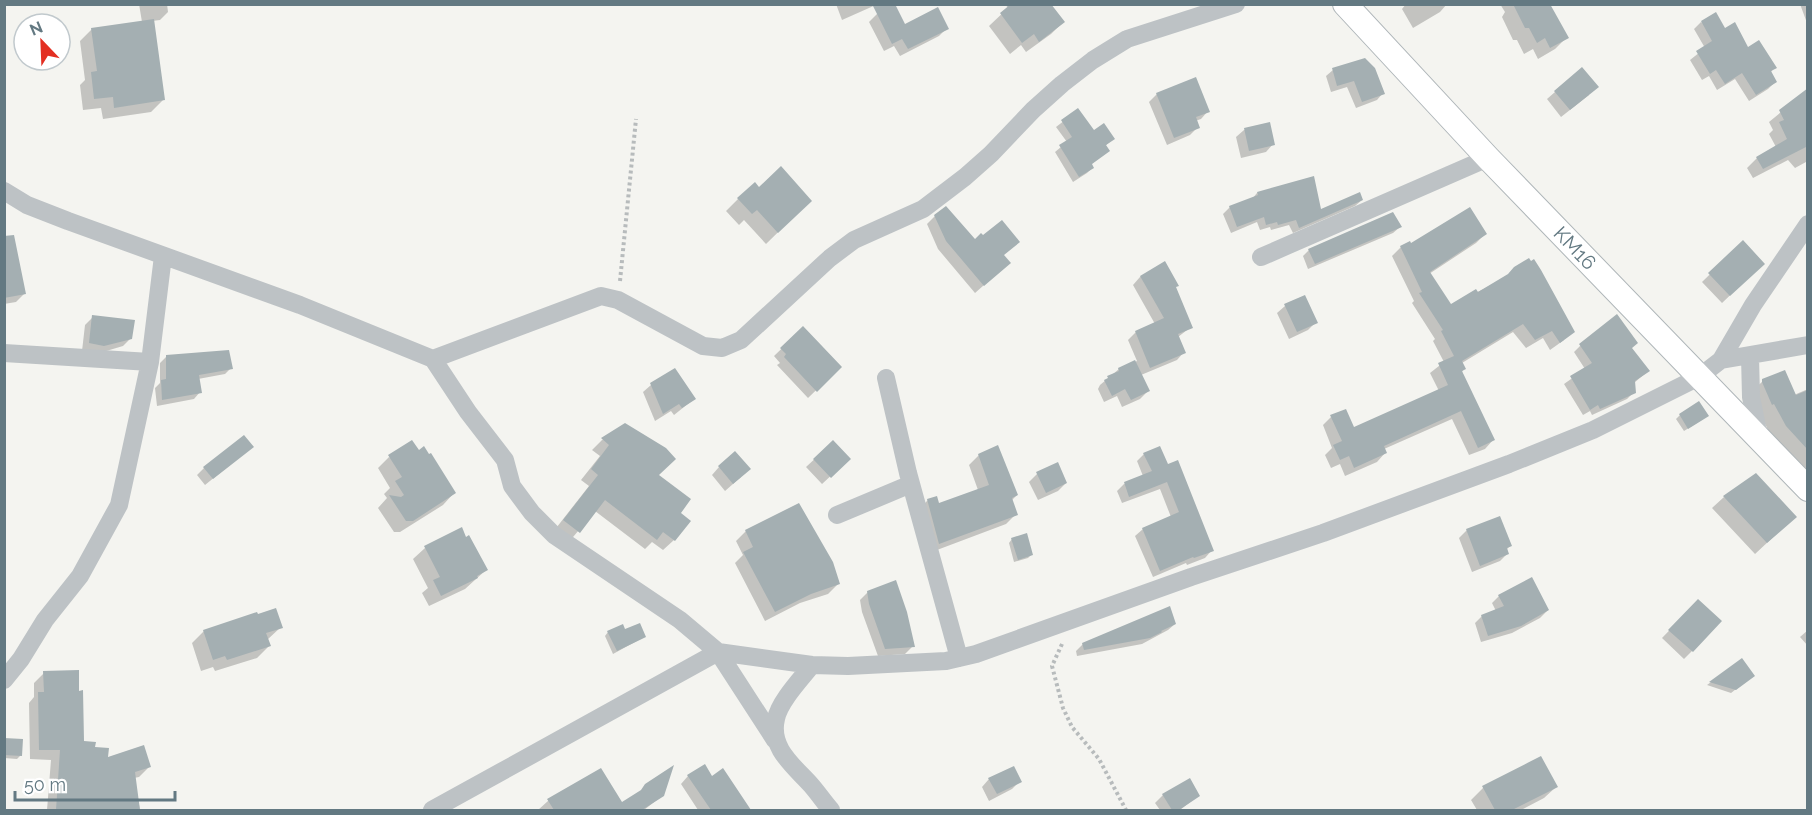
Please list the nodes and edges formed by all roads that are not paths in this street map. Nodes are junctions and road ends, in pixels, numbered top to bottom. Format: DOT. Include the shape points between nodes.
graph roads {
  1 [pos="1236,4"];
  2 [pos="1345,4"];
  3 [pos="1488,158"];
  4 [pos="4,192"];
  5 [pos="1808,224"];
  6 [pos="163,256"];
  7 [pos="1261,257"];
  8 [pos="1808,345"];
  9 [pos="4,353"];
  10 [pos="1750,356"];
  11 [pos="433,358"];
  12 [pos="1721,360"];
  13 [pos="150,362"];
  14 [pos="1699,377"];
  15 [pos="886,378"];
  16 [pos="1760,437"];
  17 [pos="911,484"];
  18 [pos="1808,489"];
  19 [pos="837,515"];
  20 [pos="718,652"];
  21 [pos="959,658"];
  22 [pos="812,665"];
  23 [pos="4,680"];
  24 [pos="775,740"];
  25 [pos="432,810"];
  26 [pos="831,810"];
  1 -- 11 [label="street" via="1127,39 1093,60 1033,110 965,177 923,209 854,240 741,340 722,348 704,346 618,300 601,297"];
  2 -- 3 [label="street, KM16"];
  3 -- 7 [label="street"];
  3 -- 14 [label="street, KM16"];
  4 -- 6 [label="street" via="47,213"];
  5 -- 12 [label="street"];
  6 -- 11 [label="street"];
  6 -- 13 [label="street"];
  8 -- 10 [label="street"];
  9 -- 13 [label="street"];
  10 -- 12 [label="street"];
  10 -- 16 [label="street" via="1751,397"];
  11 -- 20 [label="street" via="505,460 512,486 532,513 554,535 680,620"];
  12 -- 14 [label="street"];
  13 -- 23 [label="street" via="119,505 80,576"];
  14 -- 16 [label="street, KM16"];
  14 -- 21 [label="street" via="1593,430 1509,464 1323,533"];
  15 -- 17 [label="street"];
  16 -- 18 [label="street, KM16"];
  17 -- 19 [label="street"];
  17 -- 21 [label="street"];
  20 -- 22 [label="street"];
  20 -- 24 [label="street"];
  20 -- 25 [label="street"];
  21 -- 22 [label="street"];
  22 -- 24 [label="street" via="776,718"];
  24 -- 26 [label="street" via="788,762"];
}
